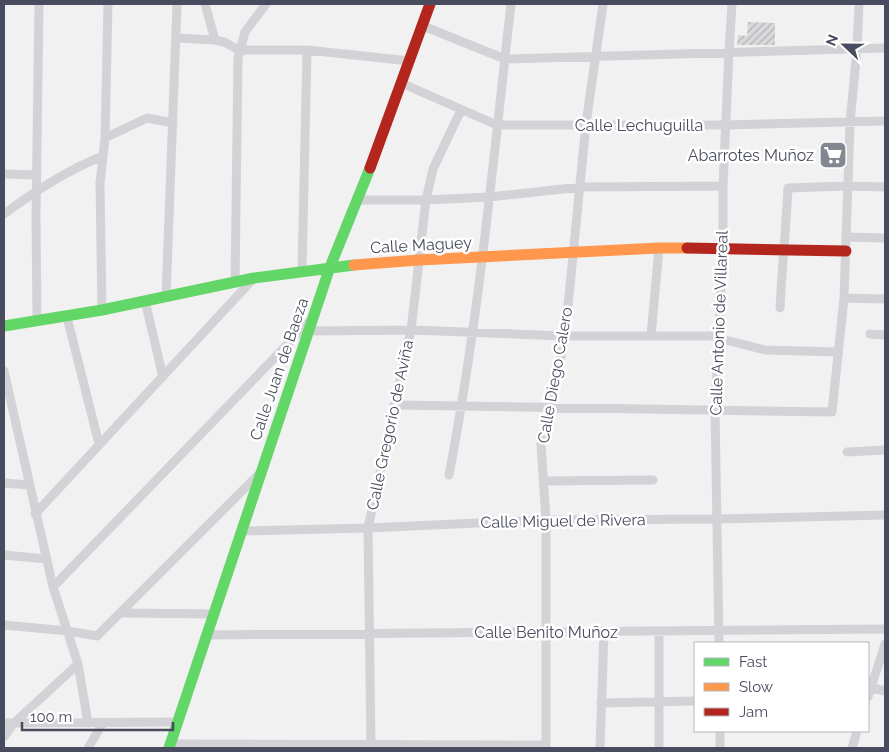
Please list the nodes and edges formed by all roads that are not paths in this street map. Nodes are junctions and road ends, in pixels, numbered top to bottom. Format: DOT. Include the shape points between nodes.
graph roads {
  1 [pos="39,4"];
  2 [pos="108,4"];
  3 [pos="177,4"];
  4 [pos="205,4"];
  5 [pos="265,4"];
  6 [pos="430,4"];
  7 [pos="511,4"];
  8 [pos="603,4"];
  9 [pos="732,4"];
  10 [pos="859,4"];
  11 [pos="423,26"];
  12 [pos="177,38"];
  13 [pos="214,40"];
  14 [pos="885,48"];
  15 [pos="857,49"];
  16 [pos="239,50"];
  17 [pos="307,50"];
  18 [pos="729,52"];
  19 [pos="596,56"];
  20 [pos="505,59"];
  21 [pos="410,62"];
  22 [pos="401,83"];
  23 [pos="461,110"];
  24 [pos="885,121"];
  25 [pos="172,122"];
  26 [pos="850,123"];
  27 [pos="586,124"];
  28 [pos="726,124"];
  29 [pos="497,125"];
  30 [pos="105,138"];
  31 [pos="103,156"];
  32 [pos="4,174"];
  33 [pos="37,175"];
  34 [pos="723,186"];
  35 [pos="847,186"];
  36 [pos="581,187"];
  37 [pos="885,187"];
  38 [pos="36,190"];
  39 [pos="489,197"];
  40 [pos="358,200"];
  41 [pos="426,200"];
  42 [pos="4,214"];
  43 [pos="846,237"];
  44 [pos="885,238"];
  45 [pos="659,248"];
  46 [pos="723,250"];
  47 [pos="783,251"];
  48 [pos="846,251"];
  49 [pos="573,253"];
  50 [pos="482,258"];
  51 [pos="419,260"];
  52 [pos="330,267"];
  53 [pos="302,271"];
  54 [pos="254,278"];
  55 [pos="235,283"];
  56 [pos="166,297"];
  57 [pos="844,298"];
  58 [pos="885,299"];
  59 [pos="145,301"];
  60 [pos="780,308"];
  61 [pos="102,310"];
  62 [pos="67,317"];
  63 [pos="314,317"];
  64 [pos="37,321"];
  65 [pos="4,326"];
  66 [pos="411,330"];
  67 [pos="310,331"];
  68 [pos="474,333"];
  69 [pos="870,334"];
  70 [pos="885,335"];
  71 [pos="565,336"];
  72 [pos="651,336"];
  73 [pos="717,337"];
  74 [pos="838,352"];
  75 [pos="4,371"];
  76 [pos="163,377"];
  77 [pos="394,405"];
  78 [pos="462,406"];
  79 [pos="551,408"];
  80 [pos="715,409"];
  81 [pos="99,444"];
  82 [pos="885,450"];
  83 [pos="847,452"];
  84 [pos="262,471"];
  85 [pos="449,475"];
  86 [pos="653,480"];
  87 [pos="544,481"];
  88 [pos="4,483"];
  89 [pos="29,485"];
  90 [pos="35,514"];
  91 [pos="885,515"];
  92 [pos="546,520"];
  93 [pos="717,520"];
  94 [pos="368,528"];
  95 [pos="242,531"];
  96 [pos="4,555"];
  97 [pos="47,559"];
  98 [pos="53,587"];
  99 [pos="122,613"];
  100 [pos="215,614"];
  101 [pos="4,625"];
  102 [pos="885,629"];
  103 [pos="720,630"];
  104 [pos="68,631"];
  105 [pos="546,631"];
  106 [pos="604,631"];
  107 [pos="658,631"];
  108 [pos="369,633"];
  109 [pos="206,635"];
  110 [pos="720,642"];
  111 [pos="885,644"];
  112 [pos="78,664"];
  113 [pos="869,687"];
  114 [pos="885,691"];
  115 [pos="694,701"];
  116 [pos="659,702"];
  117 [pos="601,703"];
  118 [pos="178,722"];
  119 [pos="4,723"];
  120 [pos="14,723"];
  121 [pos="88,723"];
  122 [pos="103,723"];
  123 [pos="720,732"];
  124 [pos="858,732"];
  125 [pos="4,737"];
  126 [pos="170,746"];
  127 [pos="371,747"];
  128 [pos="546,747"];
  129 [pos="88,748"];
  130 [pos="600,748"];
  131 [pos="659,748"];
  132 [pos="720,748"];
  133 [pos="852,748"];
  1 -- 33 [label="street"];
  2 -- 30 [label="street"];
  3 -- 12 [label="street"];
  4 -- 13 [label="street"];
  5 -- 16 [label="street" via="246,32"];
  6 -- 11 [label="street, Calle Juan de Baeza"];
  7 -- 20 [label="street"];
  8 -- 19 [label="street, Calle Diego Calero"];
  9 -- 18 [label="street, Calle Antonio de Villareal"];
  10 -- 15 [label="street"];
  11 -- 20 [label="street"];
  11 -- 21 [label="street, Calle Juan de Baeza"];
  12 -- 13 [label="street"];
  12 -- 25 [label="street"];
  13 -- 16 [label="street"];
  14 -- 15 [label="street"];
  15 -- 18 [label="street"];
  15 -- 26 [label="street"];
  16 -- 17 [label="street"];
  16 -- 55 [label="street"];
  17 -- 21 [label="street"];
  17 -- 53 [label="street"];
  18 -- 19 [label="street"];
  18 -- 28 [label="street, Calle Antonio de Villareal"];
  19 -- 20 [label="street"];
  19 -- 27 [label="street, Calle Diego Calero"];
  20 -- 29 [label="street"];
  21 -- 22 [label="street, Calle Juan de Baeza"];
  22 -- 23 [label="street, Calle Lechuguilla"];
  22 -- 40 [label="street, Calle Juan de Baeza"];
  23 -- 29 [label="street, Calle Lechuguilla"];
  23 -- 41 [label="street, Calle Gregorio de Aviña" via="433,170"];
  24 -- 26 [label="street, Calle Lechuguilla"];
  25 -- 30 [label="street" via="147,118"];
  25 -- 56 [label="street"];
  26 -- 28 [label="street, Calle Lechuguilla"];
  26 -- 35 [label="street"];
  27 -- 28 [label="street, Calle Lechuguilla"];
  27 -- 29 [label="street, Calle Lechuguilla"];
  27 -- 36 [label="street, Calle Diego Calero"];
  28 -- 34 [label="street, Calle Antonio de Villareal"];
  29 -- 39 [label="street"];
  30 -- 31 [label="street"];
  31 -- 38 [label="street"];
  31 -- 61 [label="street" via="100,183"];
  32 -- 33 [label="street"];
  33 -- 38 [label="street"];
  34 -- 36 [label="street"];
  34 -- 46 [label="street, Calle Antonio de Villareal"];
  35 -- 37 [label="street"];
  35 -- 43 [label="street"];
  35 -- 47 [label="street" via="788,188"];
  36 -- 39 [label="street"];
  36 -- 49 [label="street, Calle Diego Calero"];
  38 -- 42 [label="street"];
  38 -- 64 [label="street"];
  39 -- 41 [label="street"];
  39 -- 50 [label="street"];
  40 -- 41 [label="street"];
  40 -- 52 [label="street, Calle Juan de Baeza"];
  41 -- 51 [label="street, Calle Gregorio de Aviña"];
  43 -- 44 [label="street"];
  43 -- 48 [label="street"];
  45 -- 46 [label="street, Calle Maguey"];
  45 -- 49 [label="street, Calle Maguey"];
  45 -- 72 [label="street"];
  46 -- 47 [label="street, Calle Maguey"];
  46 -- 73 [label="street, Calle Antonio de Villareal"];
  47 -- 48 [label="street, Calle Maguey"];
  47 -- 60 [label="street"];
  48 -- 57 [label="street"];
  49 -- 50 [label="street, Calle Maguey"];
  49 -- 71 [label="street, Calle Diego Calero"];
  50 -- 51 [label="street, Calle Maguey"];
  50 -- 68 [label="street"];
  51 -- 52 [label="street, Calle Maguey"];
  51 -- 66 [label="street, Calle Gregorio de Aviña"];
  52 -- 53 [label="street, Calle Maguey"];
  52 -- 63 [label="street, Calle Juan de Baeza"];
  53 -- 54 [label="street, Calle Maguey"];
  54 -- 55 [label="street, Calle Maguey"];
  54 -- 76 [label="street"];
  55 -- 56 [label="street, Calle Maguey"];
  56 -- 59 [label="street, Calle Maguey"];
  57 -- 58 [label="street"];
  57 -- 74 [label="street"];
  59 -- 61 [label="street, Calle Maguey"];
  59 -- 76 [label="street"];
  61 -- 62 [label="street, Calle Maguey"];
  62 -- 64 [label="street, Calle Maguey"];
  62 -- 81 [label="street"];
  63 -- 67 [label="street, Calle Juan de Baeza"];
  63 -- 98 [label="street"];
  64 -- 65 [label="street, Calle Maguey"];
  66 -- 67 [label="street"];
  66 -- 68 [label="street"];
  66 -- 77 [label="street, Calle Gregorio de Aviña"];
  67 -- 84 [label="street, Calle Juan de Baeza"];
  68 -- 71 [label="street"];
  68 -- 78 [label="street"];
  69 -- 70 [label="street"];
  71 -- 72 [label="street"];
  71 -- 79 [label="street, Calle Diego Calero"];
  72 -- 73 [label="street"];
  73 -- 74 [label="street" via="765,350"];
  73 -- 80 [label="street, Calle Antonio de Villareal"];
  74 -- 80 [label="street" via="832,412"];
  75 -- 89 [label="street"];
  76 -- 81 [label="street"];
  77 -- 78 [label="street"];
  77 -- 94 [label="street, Calle Gregorio de Aviña"];
  78 -- 79 [label="street"];
  78 -- 85 [label="street"];
  79 -- 80 [label="street"];
  79 -- 87 [label="street, Calle Diego Calero" via="541,444"];
  80 -- 93 [label="street, Calle Antonio de Villareal"];
  81 -- 90 [label="street"];
  82 -- 83 [label="street"];
  84 -- 95 [label="street, Calle Juan de Baeza"];
  84 -- 99 [label="street"];
  86 -- 87 [label="street"];
  87 -- 92 [label="street, Calle Diego Calero"];
  88 -- 89 [label="street"];
  89 -- 90 [label="street"];
  90 -- 97 [label="street"];
  91 -- 93 [label="street, Calle Miguel de Rivera"];
  92 -- 93 [label="street, Calle Miguel de Rivera"];
  92 -- 94 [label="street, Calle Miguel de Rivera"];
  92 -- 105 [label="street, Calle Diego Calero"];
  93 -- 103 [label="street, Calle Antonio de Villareal"];
  94 -- 95 [label="street, Calle Miguel de Rivera"];
  94 -- 108 [label="street, Calle Gregorio de Aviña"];
  95 -- 100 [label="street, Calle Juan de Baeza"];
  96 -- 97 [label="street"];
  97 -- 98 [label="street"];
  98 -- 104 [label="street"];
  99 -- 100 [label="street"];
  99 -- 104 [label="street" via="97,636"];
  100 -- 109 [label="street, Calle Juan de Baeza"];
  101 -- 104 [label="street"];
  102 -- 103 [label="street, Calle Benito Muñoz"];
  103 -- 107 [label="street, Calle Benito Muñoz"];
  103 -- 110 [label="street, Calle Antonio de Villareal"];
  104 -- 112 [label="street"];
  105 -- 106 [label="street, Calle Benito Muñoz"];
  105 -- 108 [label="street, Calle Benito Muñoz"];
  105 -- 128 [label="street, Calle Diego Calero"];
  106 -- 107 [label="street, Calle Benito Muñoz"];
  106 -- 117 [label="street"];
  107 -- 116 [label="street"];
  108 -- 109 [label="street, Calle Benito Muñoz"];
  108 -- 127 [label="street, Calle Gregorio de Aviña"];
  109 -- 118 [label="street, Calle Juan de Baeza"];
  111 -- 113 [label="street"];
  112 -- 120 [label="street"];
  112 -- 121 [label="street"];
  113 -- 114 [label="street"];
  115 -- 116 [label="street"];
  116 -- 117 [label="street"];
  116 -- 131 [label="street"];
  117 -- 130 [label="street"];
  118 -- 122 [label="street"];
  118 -- 126 [label="street, Calle Juan de Baeza"];
  119 -- 120 [label="street"];
  120 -- 121 [label="street"];
  120 -- 125 [label="street"];
  121 -- 122 [label="street"];
  122 -- 129 [label="street"];
  123 -- 132 [label="street"];
  124 -- 133 [label="street"];
  126 -- 127 [label="street"];
  127 -- 128 [label="street"];
}
